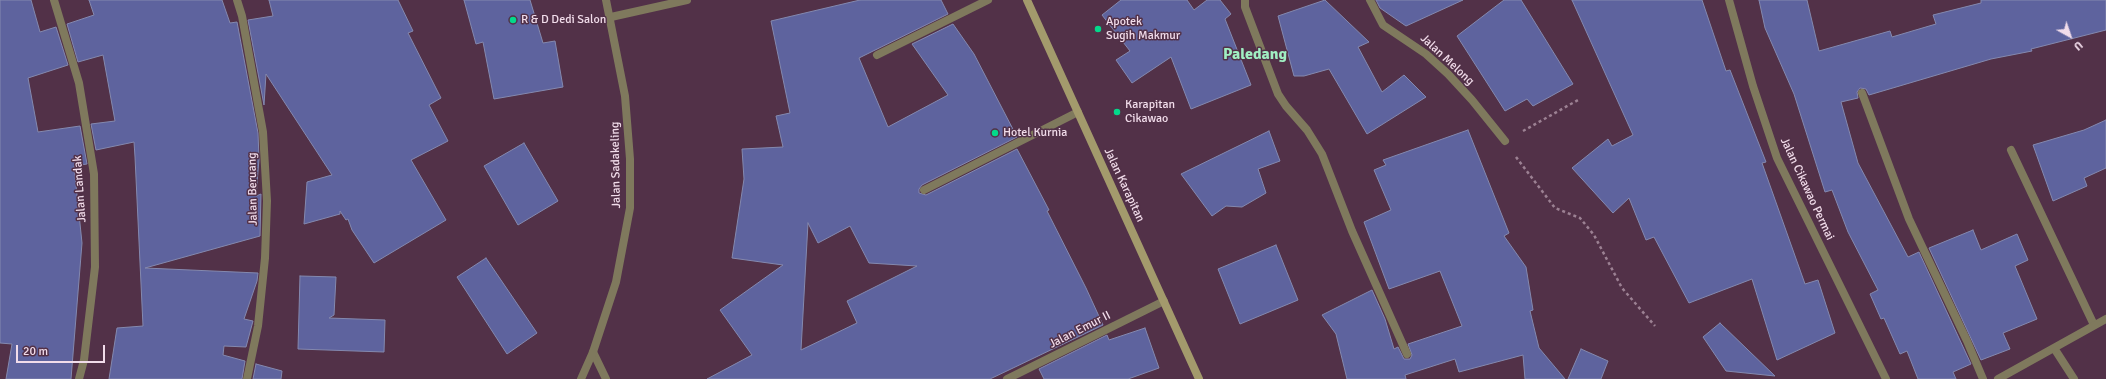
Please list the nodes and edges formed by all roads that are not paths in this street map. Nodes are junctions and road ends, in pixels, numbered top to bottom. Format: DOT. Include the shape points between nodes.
graph roads {
  1 [pos="54,0"];
  2 [pos="237,0"];
  3 [pos="606,0"];
  4 [pos="687,0"];
  5 [pos="988,0"];
  6 [pos="1026,0"];
  7 [pos="1245,0"];
  8 [pos="1370,0"];
  9 [pos="1729,0"];
  10 [pos="611,17"];
  11 [pos="877,55"];
  12 [pos="1862,93"];
  13 [pos="1078,112"];
  14 [pos="1505,142"];
  15 [pos="2011,150"];
  16 [pos="924,190"];
  17 [pos="1164,301"];
  18 [pos="2106,319"];
  19 [pos="2094,325"];
  20 [pos="2054,348"];
  21 [pos="593,352"];
  22 [pos="1407,354"];
  23 [pos="79,379"];
  24 [pos="247,379"];
  25 [pos="581,379"];
  26 [pos="606,379"];
  27 [pos="1007,379"];
  28 [pos="1199,379"];
  29 [pos="1886,379"];
  30 [pos="1983,379"];
  31 [pos="1998,379"];
  32 [pos="2074,379"];
  1 -- 23 [label="street, Jalan Landak" via="79,82 94,174 95,267 84,360"];
  2 -- 24 [label="street, Jalan Beruang" via="264,132 267,201 266,258 258,326"];
  3 -- 10 [label="street, Jalan Sadakeling"];
  4 -- 10 [label="street"];
  5 -- 11 [label="street"];
  6 -- 13 [label="main road, Jalan Karapitan"];
  7 -- 22 [label="street" via="1245,7 1278,94 1307,130 1322,154 1352,231"];
  8 -- 14 [label="street, Jalan Melong" via="1383,25 1426,54 1448,74"];
  9 -- 29 [label="street, Jalan Cikawao Permai" via="1753,86 1777,158"];
  10 -- 21 [label="street, Jalan Sadakeling" via="625,96 630,159 630,208 616,282"];
  12 -- 30 [label="street" via="1909,219"];
  13 -- 16 [label="street"];
  13 -- 17 [label="main road, Jalan Karapitan"];
  15 -- 19 [label="street"];
  17 -- 27 [label="street, Jalan Emur II"];
  17 -- 28 [label="main road, Jalan Karapitan"];
  18 -- 19 [label="street"];
  19 -- 20 [label="street"];
  20 -- 31 [label="street"];
  20 -- 32 [label="street"];
  21 -- 25 [label="street, Jalan Sadakeling"];
  21 -- 26 [label="street"];
}
